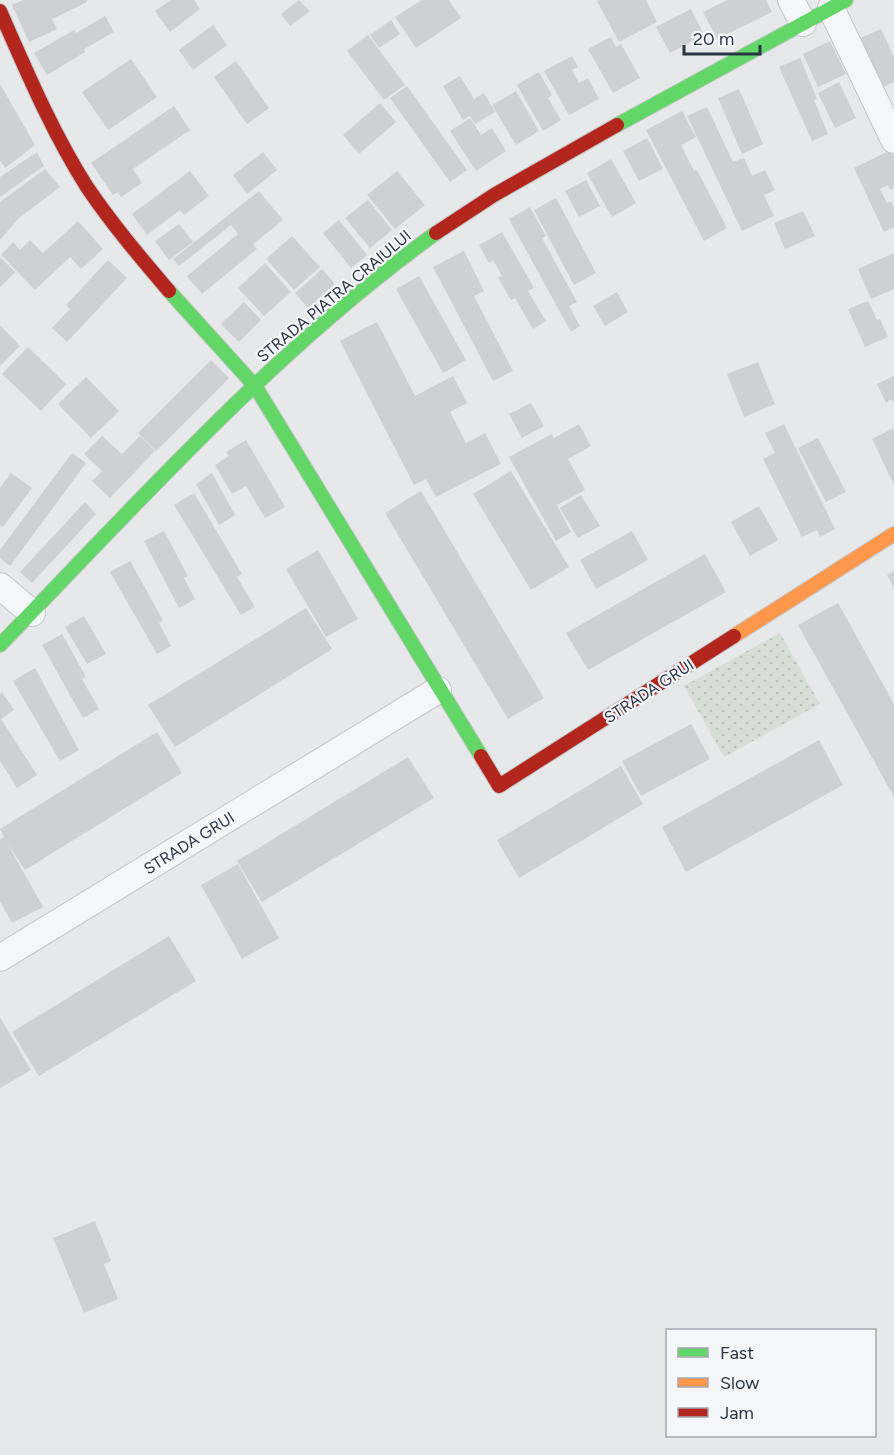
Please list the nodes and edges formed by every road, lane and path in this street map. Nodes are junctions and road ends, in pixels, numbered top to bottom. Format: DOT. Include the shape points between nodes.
graph roads {
  1 [pos="791,0"];
  2 [pos="838,4"];
  3 [pos="0,11"];
  4 [pos="803,22"];
  5 [pos="894,140"];
  6 [pos="255,386"];
  7 [pos="894,534"];
  8 [pos="0,586"];
  9 [pos="32,613"];
  10 [pos="0,645"];
  11 [pos="438,690"];
  12 [pos="0,958"];
  1 -- 4 [label="street"];
  2 -- 4 [label="street, STRADA PIATRA CRAIULUI"];
  2 -- 5 [label="street"];
  3 -- 6 [label="street, STRADA GRUI" via="35,91 86,185 170,293"];
  4 -- 6 [label="street, STRADA PIATRA CRAIULUI" via="486,200 360,292"];
  6 -- 9 [label="street, STRADA PIATRA CRAIULUI"];
  6 -- 11 [label="street, STRADA GRUI"];
  7 -- 11 [label="street, STRADA GRUI" via="498,786"];
  8 -- 9 [label="street"];
  9 -- 10 [label="street, STRADA PIATRA CRAIULUI"];
  11 -- 12 [label="street, STRADA GRUI"];
}
